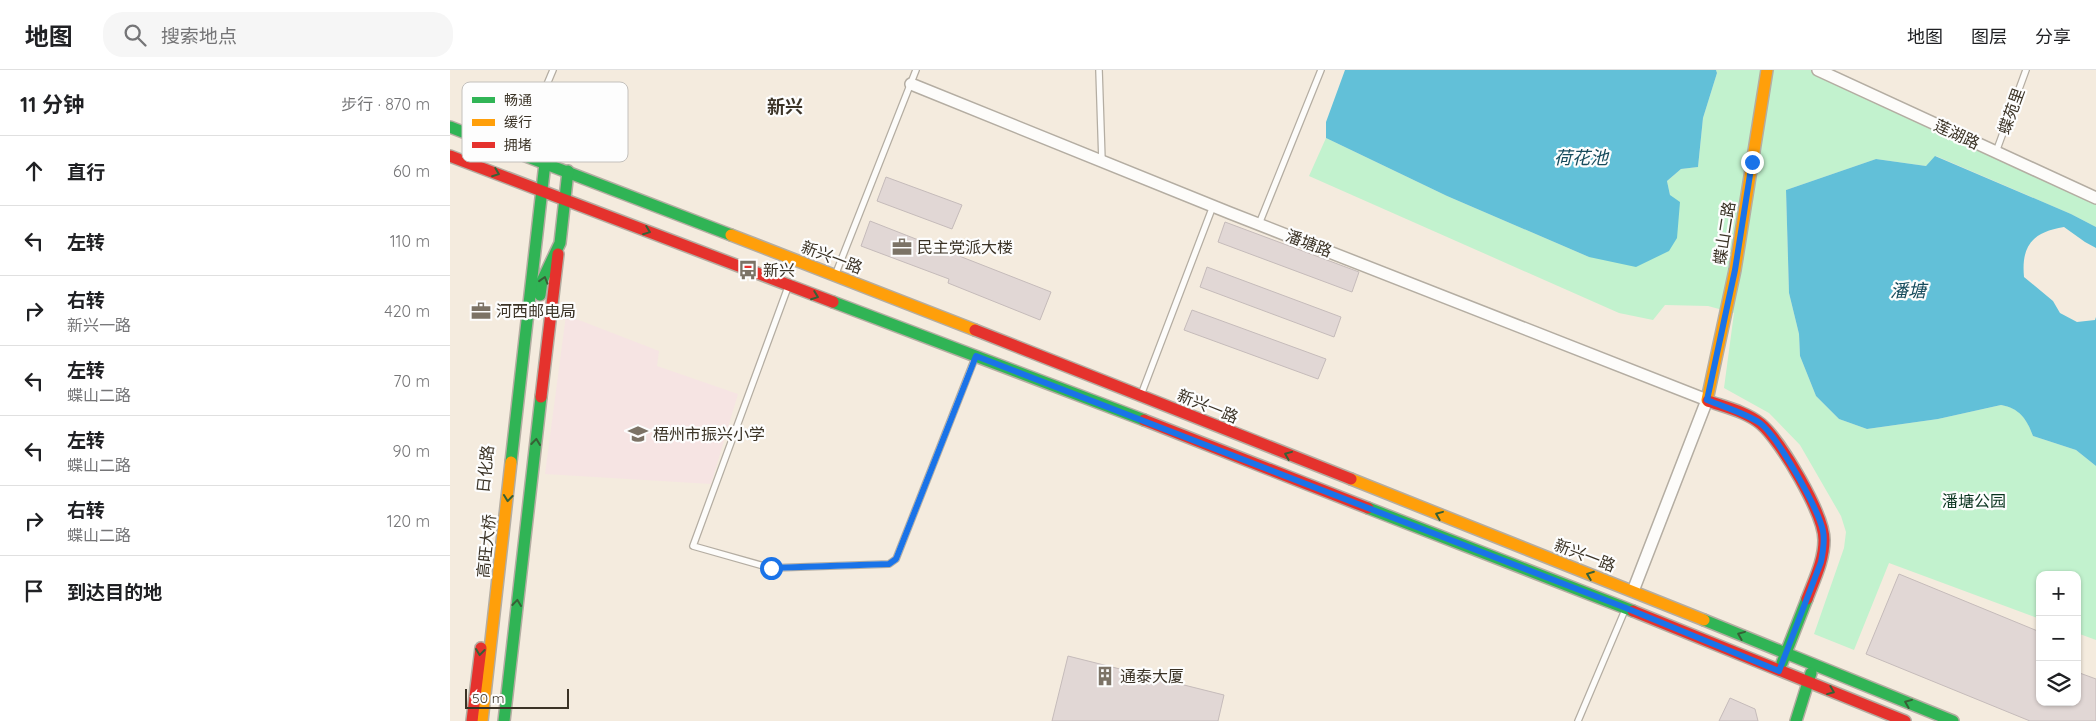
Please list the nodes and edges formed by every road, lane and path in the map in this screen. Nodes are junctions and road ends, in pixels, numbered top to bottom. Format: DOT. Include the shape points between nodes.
graph roads {
  1 [pos="552,70"];
  2 [pos="916,70"];
  3 [pos="1099,70"];
  4 [pos="1321,70"];
  5 [pos="1767,70"];
  6 [pos="1818,70"];
  7 [pos="2026,70"];
  8 [pos="547,82"];
  9 [pos="911,84"];
  10 [pos="450,127"];
  11 [pos="462,132"];
  12 [pos="1996,152"];
  13 [pos="450,156"];
  14 [pos="462,161"];
  15 [pos="1102,161"];
  16 [pos="466,162"];
  17 [pos="545,163"];
  18 [pos="568,171"];
  19 [pos="542,191"];
  20 [pos="2096,198"];
  21 [pos="565,200"];
  22 [pos="1213,206"];
  23 [pos="538,224"];
  24 [pos="1259,224"];
  25 [pos="560,243"];
  26 [pos="836,275"];
  27 [pos="789,285"];
  28 [pos="530,345"];
  29 [pos="976,356"];
  30 [pos="1140,397"];
  31 [pos="1707,400"];
  32 [pos="1633,591"];
  33 [pos="1626,608"];
  34 [pos="1786,653"];
  35 [pos="1814,665"];
  36 [pos="1779,671"];
  37 [pos="1808,682"];
  38 [pos="472,721"];
  39 [pos="482,721"];
  40 [pos="492,721"];
  41 [pos="504,721"];
  42 [pos="1578,721"];
  43 [pos="1796,721"];
  44 [pos="1905,721"];
  45 [pos="1953,721"];
  1 -- 8 [label="lane"];
  2 -- 9 [label="lane"];
  3 -- 15 [label="lane"];
  4 -- 24 [label="lane"];
  5 -- 31 [label="main road, 蝶山二路" via="1735,270"];
  6 -- 12 [label="street, 莲湖路"];
  7 -- 12 [label="lane, 蝶苑里"];
  9 -- 15 [label="street, 潘塘路"];
  9 -- 26 [label="lane"];
  10 -- 11 [label="main road, 新兴一路"];
  12 -- 20 [label="street, 莲湖路"];
  13 -- 14 [label="main road, one-way"];
  15 -- 22 [label="street, 潘塘路"];
  16 -- 19 [label="main road, one-way"];
  17 -- 18 [label="main road, 新兴一路"];
  17 -- 19 [label="main road, 日化路"];
  18 -- 21 [label="main road"];
  18 -- 26 [label="main road, 新兴一路"];
  19 -- 21 [label="main road"];
  19 -- 23 [label="main road, 日化路"];
  21 -- 25 [label="main road"];
  21 -- 27 [label="main road, one-way"];
  22 -- 24 [label="street, 潘塘路"];
  22 -- 30 [label="lane"];
  23 -- 28 [label="main road, 日化路"];
  23 -- 38 [label="main road, 日化路, one-way" via="526,255"];
  24 -- 31 [label="street, 潘塘路"];
  28 -- 25 [label="main road, one-way" via="542,280"];
  41 -- 25 [label="main road, one-way"];
  26 -- 30 [label="main road, 新兴一路"];
  27 -- 29 [label="main road, one-way"];
  27 -- 29 [label="lane" via="693,546 771,568 889,564 896,559"];
  28 -- 39 [label="main road, 高旺大桥, one-way"];
  28 -- 40 [label="main road, 高旺大桥"];
  29 -- 33 [label="main road"];
  32 -- 30 [label="main road, 新兴一路, one-way"];
  31 -- 32 [label="street, 蝶山二路"];
  31 -- 34 [label="main road" via="1758,422 1768,430 1816,512 1823,531 1821,562"];
  34 -- 32 [label="main road, 新兴一路, one-way"];
  33 -- 36 [label="main road"];
  33 -- 42 [label="lane"];
  34 -- 35 [label="main road, 新兴一路"];
  34 -- 36 [label="main road"];
  35 -- 37 [label="main road"];
  45 -- 35 [label="main road, 新兴一路, one-way"];
  36 -- 37 [label="main road"];
  37 -- 43 [label="main road"];
  37 -- 44 [label="main road, one-way"];
}
